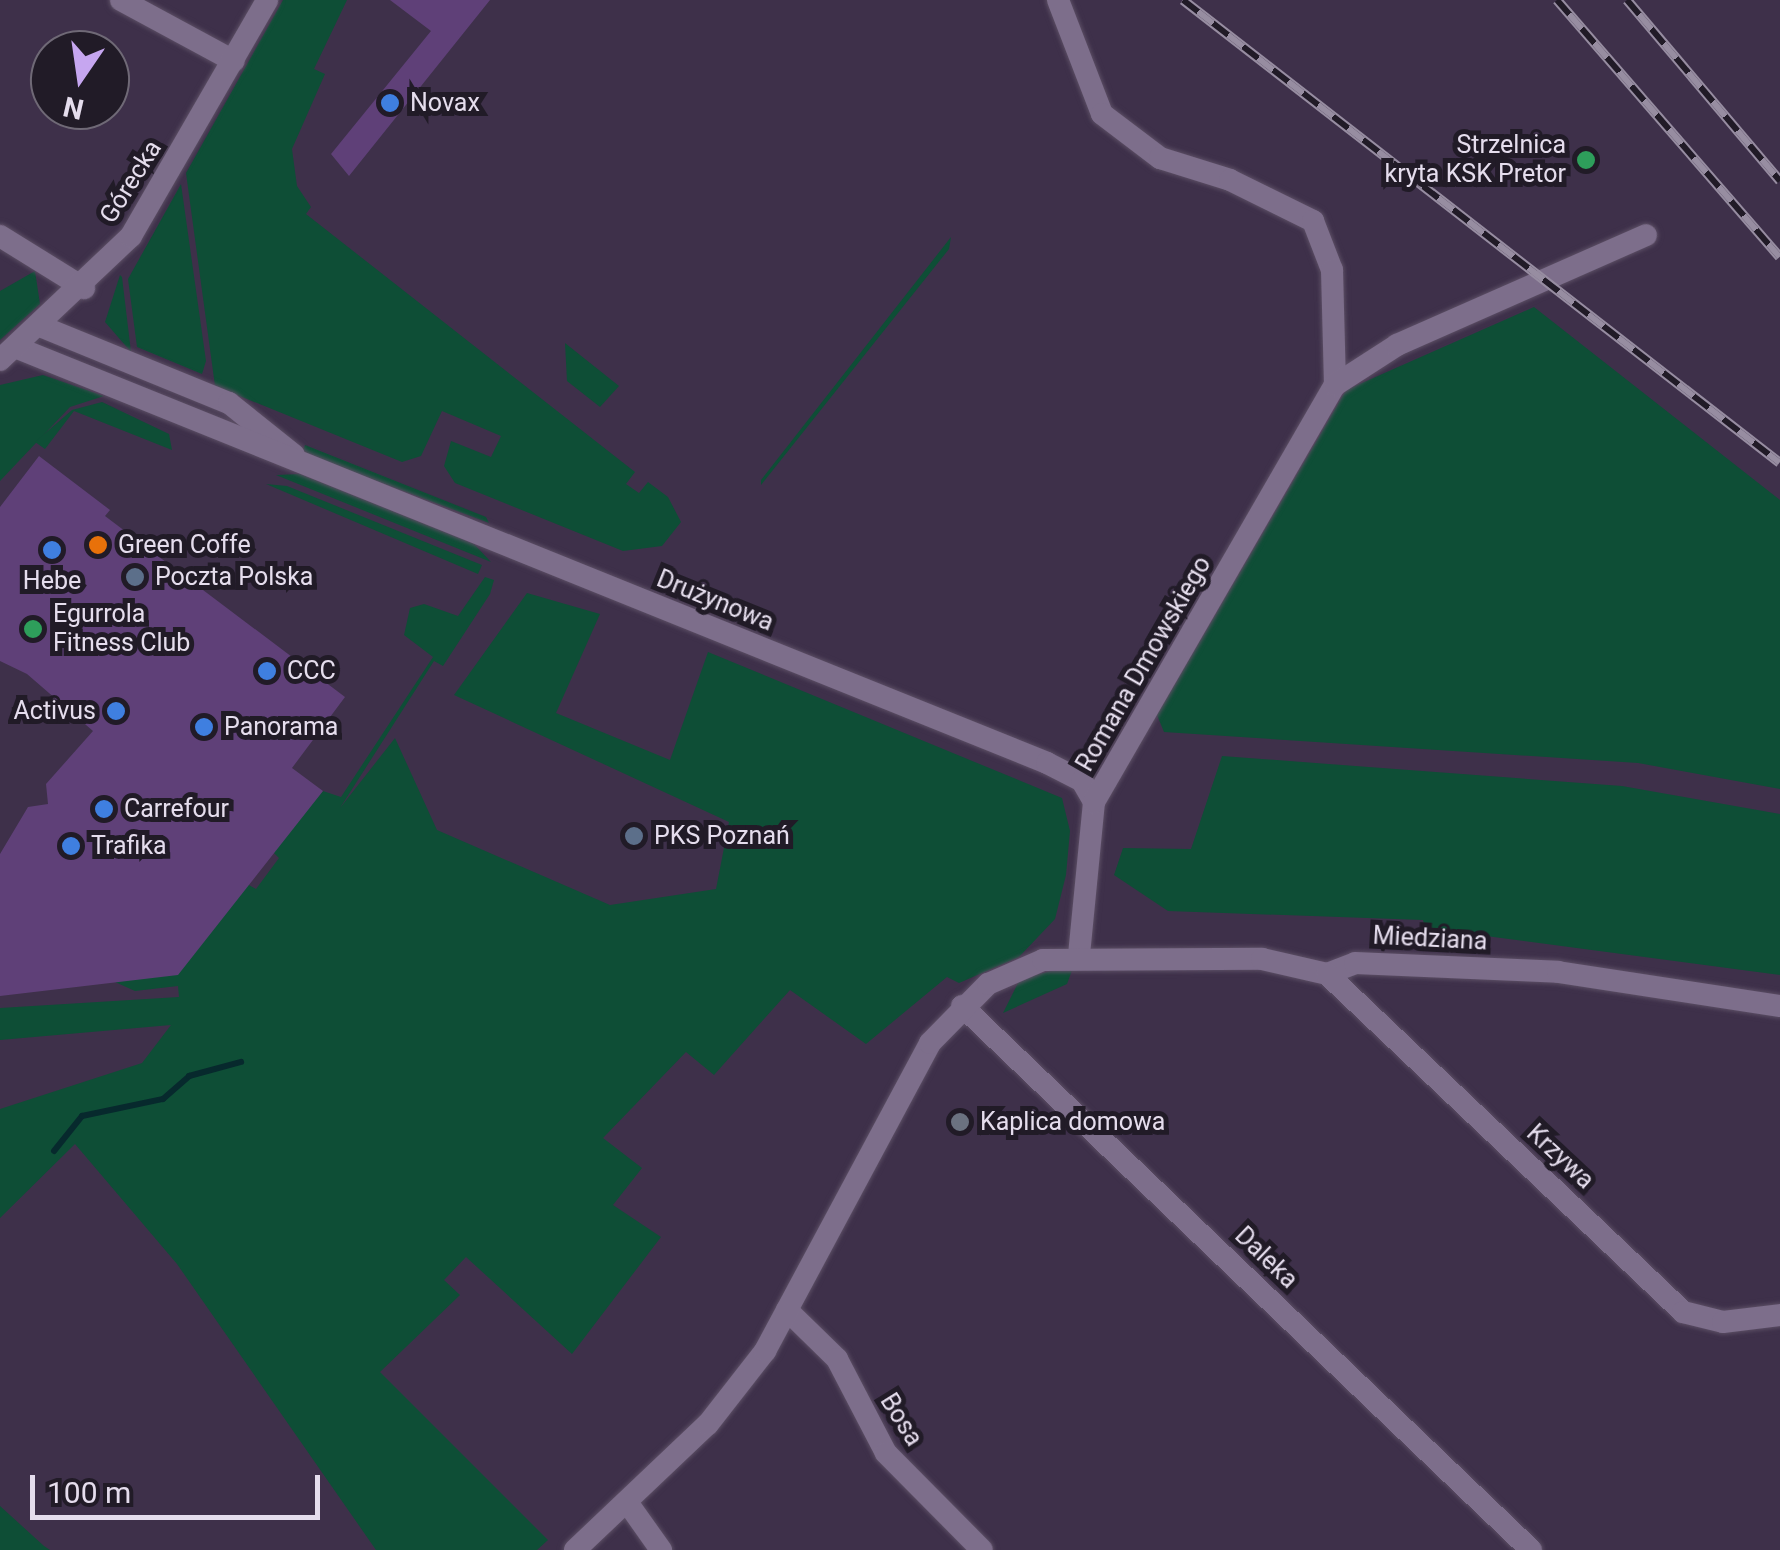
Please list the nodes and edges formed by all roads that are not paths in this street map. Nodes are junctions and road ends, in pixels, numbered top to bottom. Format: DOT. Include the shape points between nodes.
graph roads {
  1 [pos="121,0"];
  2 [pos="267,0"];
  3 [pos="1058,0"];
  4 [pos="234,62"];
  5 [pos="1646,234"];
  6 [pos="0,236"];
  7 [pos="84,288"];
  8 [pos="40,326"];
  9 [pos="8,353"];
  10 [pos="1335,385"];
  11 [pos="304,464"];
  12 [pos="1094,802"];
  13 [pos="1079,955"];
  14 [pos="1327,974"];
  15 [pos="962,1006"];
  16 [pos="1780,1006"];
  17 [pos="788,1310"];
  18 [pos="1777,1310"];
  19 [pos="626,1502"];
  20 [pos="576,1550"];
  21 [pos="662,1550"];
  22 [pos="982,1550"];
  23 [pos="1530,1550"];
  1 -- 4 [label="street"];
  2 -- 4 [label="street, Górecka"];
  3 -- 10 [label="street" via="1102,114 1160,158 1230,180 1313,221 1332,270"];
  4 -- 7 [label="street, Górecka" via="130,236"];
  5 -- 10 [label="street, Romana Dmowskiego" via="1398,346"];
  6 -- 7 [label="street"];
  7 -- 8 [label="street, Górecka"];
  8 -- 9 [label="street, Górecka"];
  8 -- 11 [label="street, Drużynowa" via="229,403"];
  9 -- 11 [label="street, Drużynowa"];
  10 -- 12 [label="street, Romana Dmowskiego"];
  11 -- 12 [label="street, Drużynowa" via="1047,763 1082,781"];
  12 -- 13 [label="street, Romana Dmowskiego"];
  13 -- 14 [label="street, Miedziana" via="1262,959"];
  13 -- 15 [label="street" via="1015,969"];
  14 -- 16 [label="street, Miedziana" via="1356,963 1558,972"];
  14 -- 18 [label="street, Krzywa" via="1683,1312 1702,1320"];
  15 -- 17 [label="street" via="910,1073"];
  15 -- 23 [label="street, Daleka"];
  17 -- 19 [label="street" via="737,1390"];
  17 -- 22 [label="street, Bosa" via="837,1359 886,1453"];
  19 -- 20 [label="street"];
  19 -- 21 [label="street"];
}
